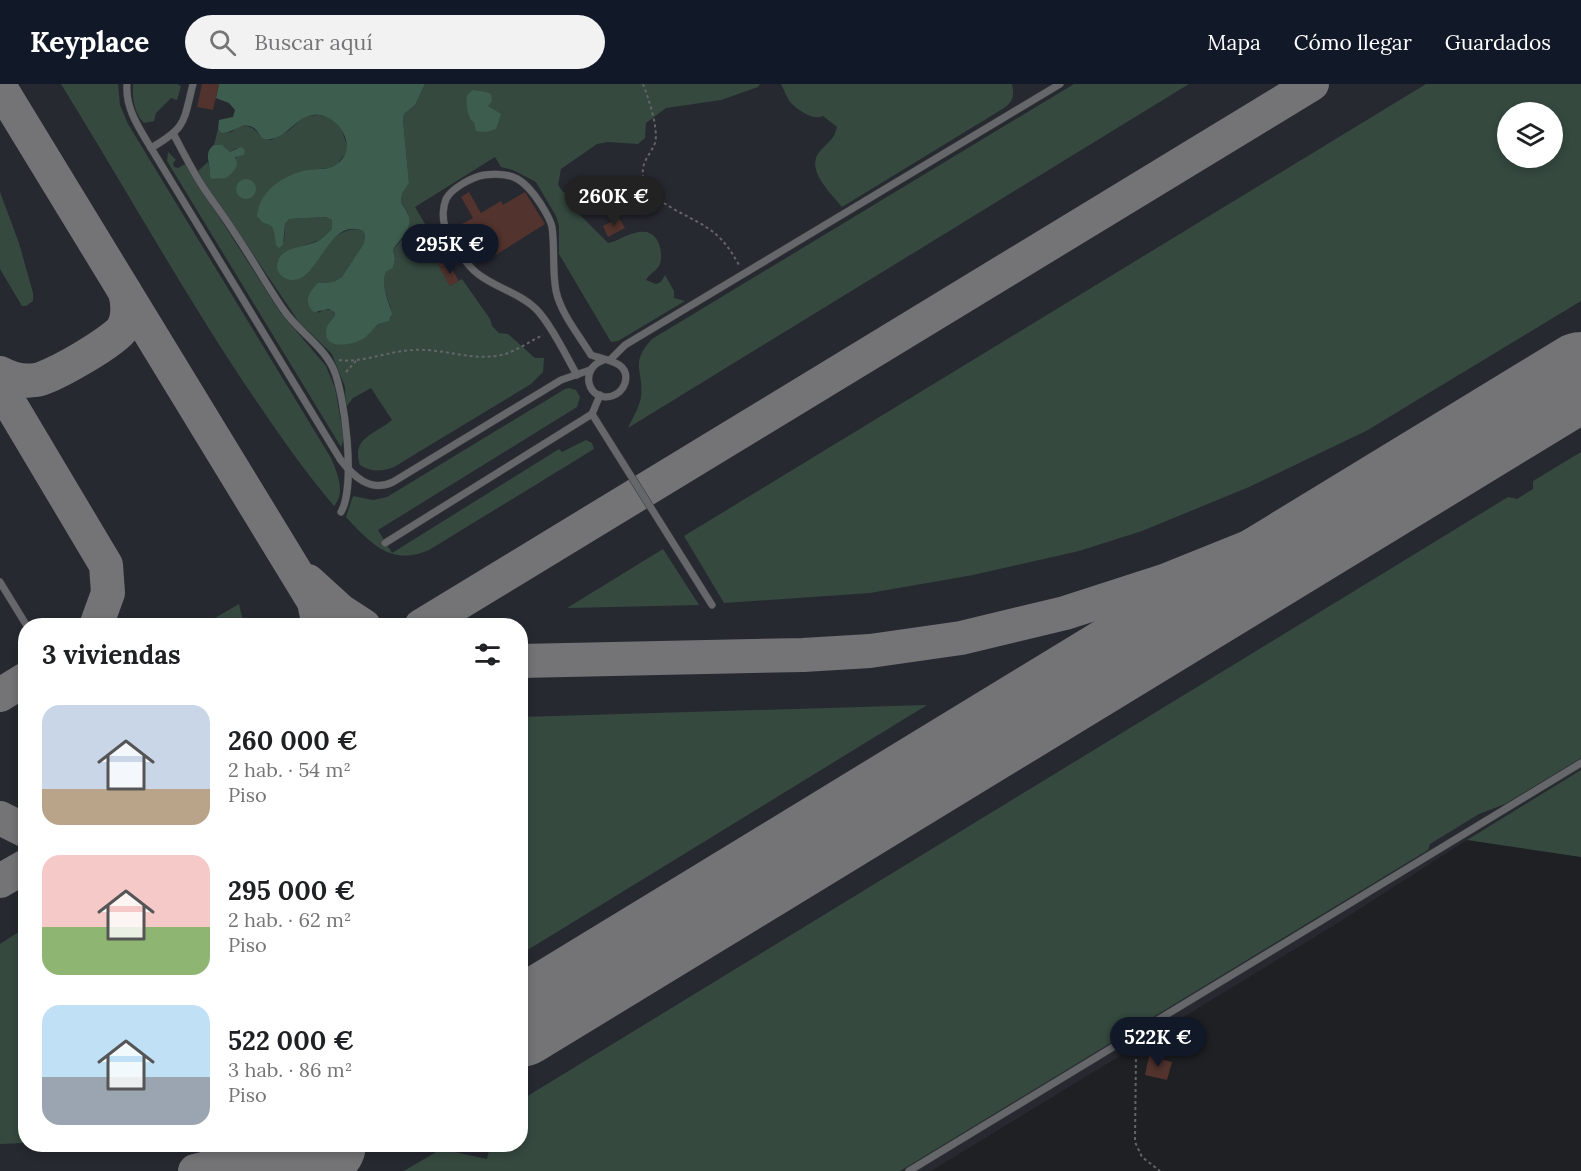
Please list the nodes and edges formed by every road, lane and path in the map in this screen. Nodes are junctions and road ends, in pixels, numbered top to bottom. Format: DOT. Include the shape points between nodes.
graph roads {
  1 [pos="127,84"];
  2 [pos="193,84"];
  3 [pos="644,84"];
  4 [pos="1060,84"];
  5 [pos="174,135"];
  6 [pos="151,148"];
  7 [pos="744,274"];
  8 [pos="550,331"];
  9 [pos="323,354"];
  10 [pos="607,360"];
  11 [pos="590,370"];
  12 [pos="577,375"];
  13 [pos="600,395"];
  14 [pos="592,414"];
  15 [pos="348,469"];
  16 [pos="341,512"];
  17 [pos="385,543"];
  18 [pos="0,582"];
  19 [pos="712,605"];
  20 [pos="22,618"];
  21 [pos="1581,763"];
  22 [pos="1136,1053"];
  23 [pos="909,1171"];
  24 [pos="1160,1171"];
  1 -- 6 [label="lane" via="132,114"];
  2 -- 5 [label="lane" via="184,121"];
  3 -- 7 [label="path" via="655,142 643,168 644,182 650,192 708,227 727,244"];
  4 -- 7 [label="lane"];
  5 -- 6 [label="lane"];
  5 -- 9 [label="lane" via="203,187 283,309"];
  6 -- 15 [label="lane"];
  7 -- 10 [label="lane" via="625,345"];
  8 -- 9 [label="path" via="496,356 419,349 349,361"];
  8 -- 10 [label="lane" via="530,303 478,275 448,232 443,212 447,197 472,179 502,175 529,186 552,227 560,303 591,355"];
  8 -- 12 [label="lane"];
  9 -- 15 [label="lane" via="334,370 340,393"];
  10 -- 11 [label="lane"];
  10 -- 13 [label="lane" via="621,366 625,383 618,393"];
  11 -- 12 [label="lane"];
  11 -- 13 [label="lane" via="591,388"];
  12 -- 15 [label="lane" via="561,380 388,485 367,483"];
  13 -- 14 [label="lane"];
  14 -- 17 [label="lane"];
  14 -- 19 [label="lane"];
  15 -- 16 [label="lane"];
  18 -- 20 [label="lane"];
  21 -- 23 [label="lane"];
  22 -- 24 [label="path" via="1135,1142 1143,1157"];
}
